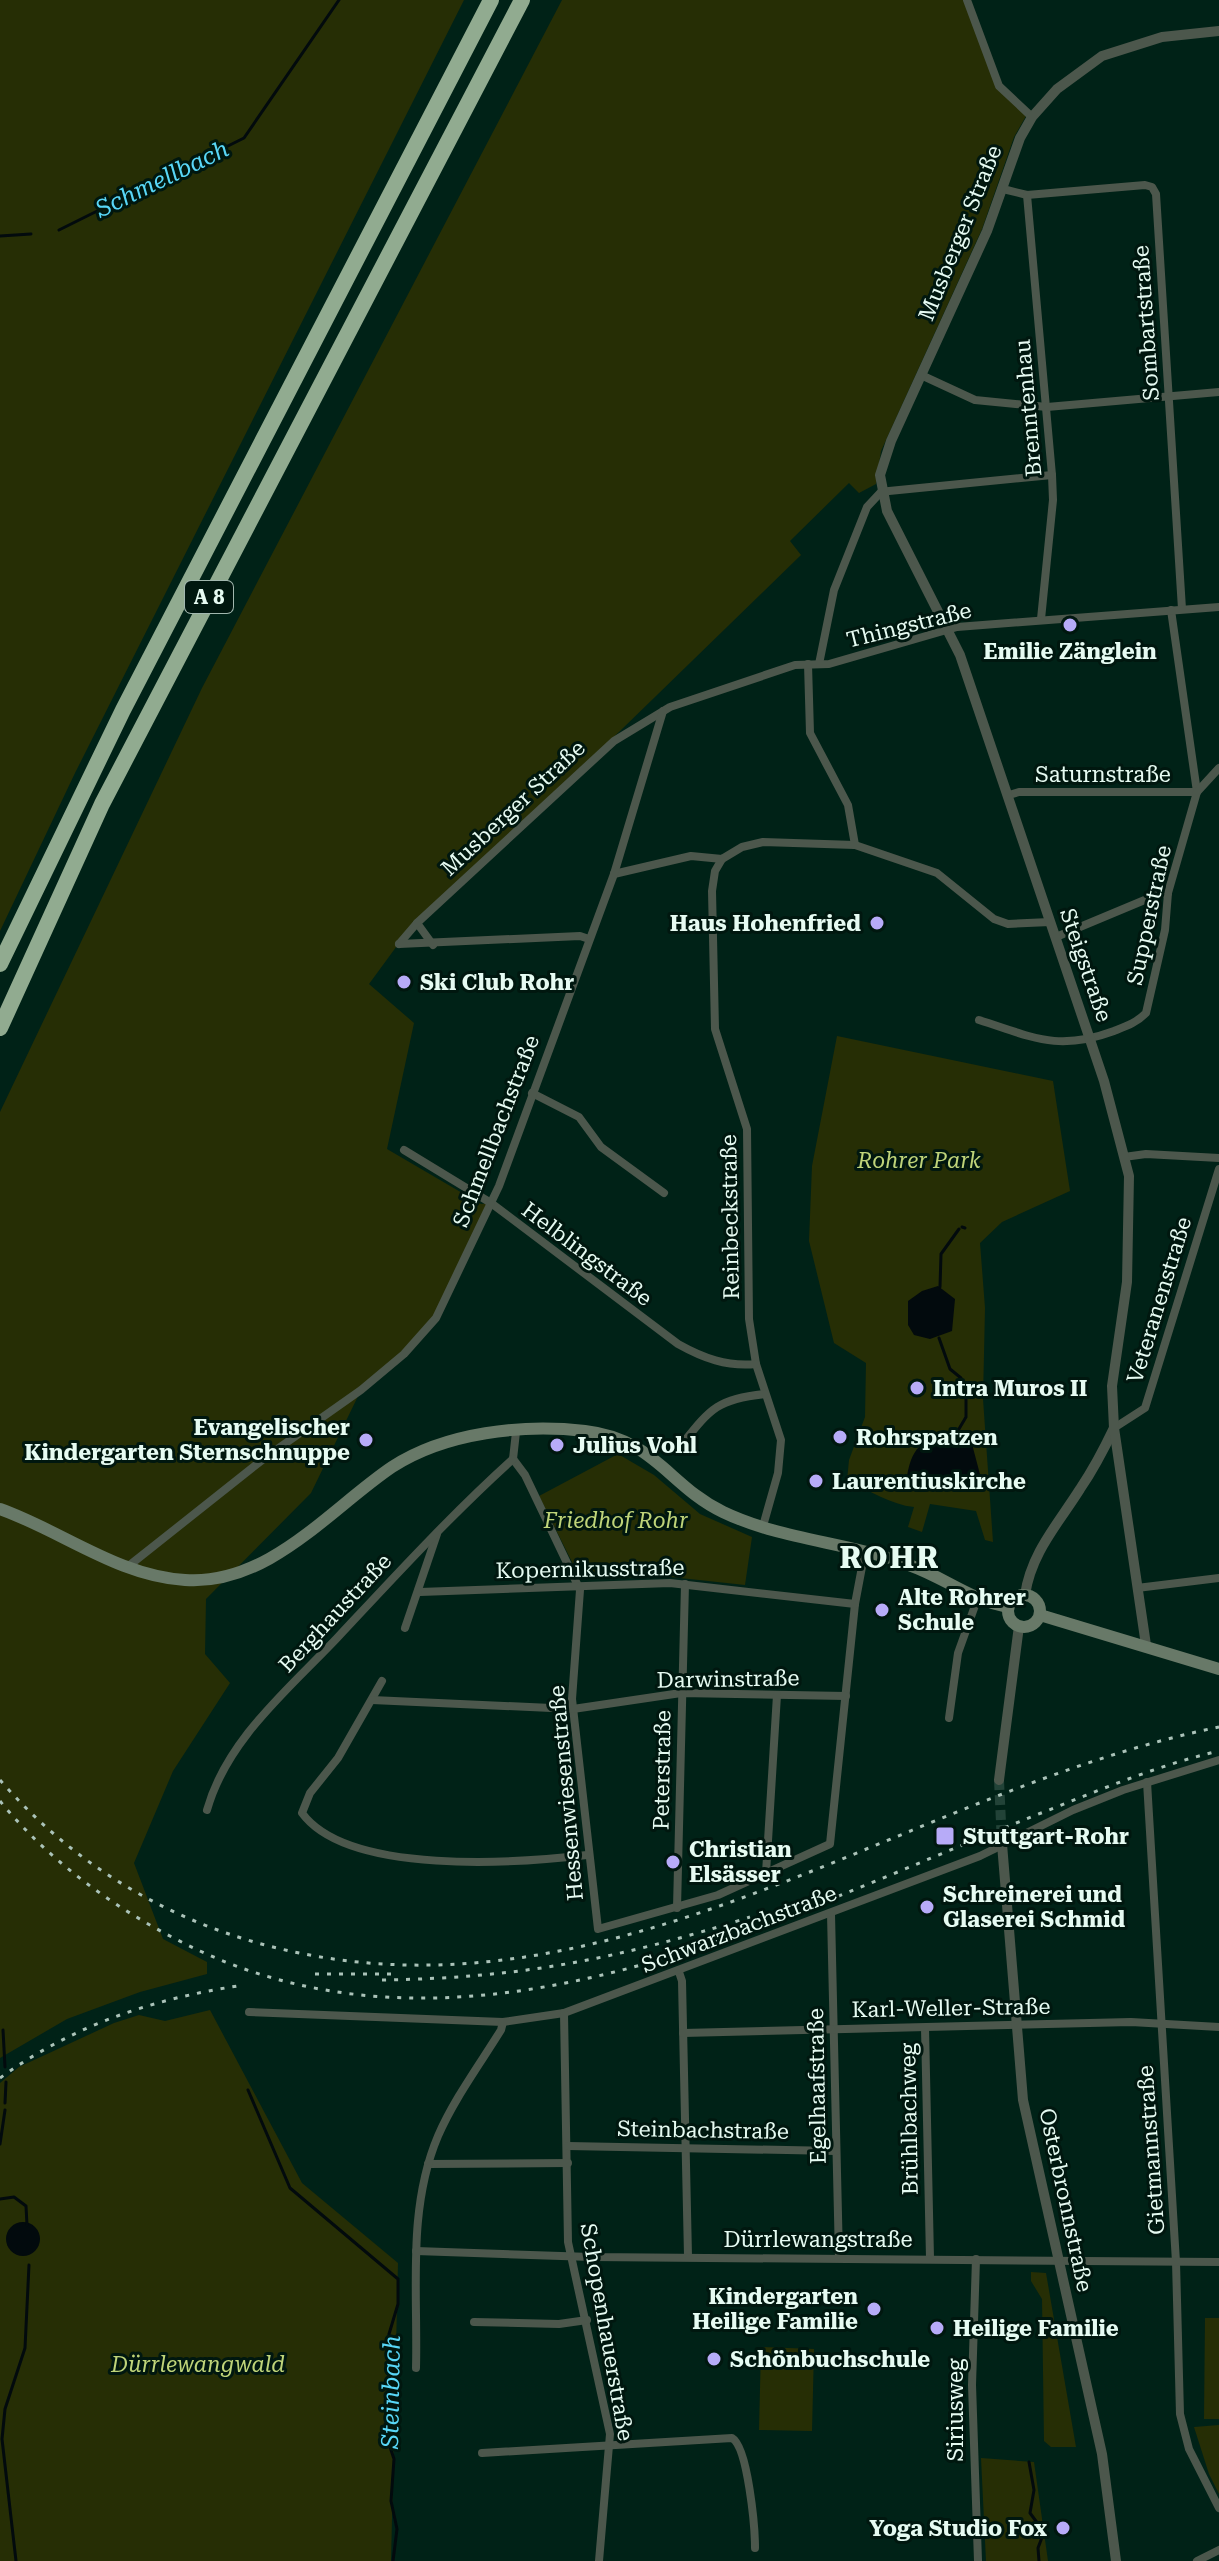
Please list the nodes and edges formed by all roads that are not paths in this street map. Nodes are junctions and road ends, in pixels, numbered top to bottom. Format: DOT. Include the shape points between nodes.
graph roads {
  1 [pos="491,0"];
  2 [pos="522,0"];
  3 [pos="967,0"];
  4 [pos="1219,31"];
  5 [pos="1032,117"];
  6 [pos="1003,189"];
  7 [pos="1027,195"];
  8 [pos="921,375"];
  9 [pos="1219,392"];
  10 [pos="1168,397"];
  11 [pos="1047,407"];
  12 [pos="1052,475"];
  13 [pos="881,492"];
  14 [pos="1219,607"];
  15 [pos="1182,609"];
  16 [pos="1171,610"];
  17 [pos="1041,619"];
  18 [pos="948,630"];
  19 [pos="808,664"];
  20 [pos="819,664"];
  21 [pos="663,711"];
  22 [pos="1218,770"];
  23 [pos="1197,792"];
  24 [pos="1009,795"];
  25 [pos="855,845"];
  26 [pos="722,859"];
  27 [pos="614,874"];
  28 [pos="1168,893"];
  29 [pos="1050,922"];
  30 [pos="417,923"];
  31 [pos="1056,937"];
  32 [pos="589,939"];
  33 [pos="433,945"];
  34 [pos="0,964"];
  35 [pos="979,1020"];
  36 [pos="0,1028"];
  37 [pos="1090,1038"];
  38 [pos="532,1093"];
  39 [pos="404,1150"];
  40 [pos="1124,1157"];
  41 [pos="1219,1158"];
  42 [pos="1219,1169"];
  43 [pos="664,1193"];
  44 [pos="491,1203"];
  45 [pos="756,1364"];
  46 [pos="765,1394"];
  47 [pos="1114,1428"];
  48 [pos="516,1432"];
  49 [pos="683,1443"];
  50 [pos="1100,1456"];
  51 [pos="513,1459"];
  52 [pos="1120,1459"];
  53 [pos="0,1509"];
  54 [pos="763,1526"];
  55 [pos="438,1529"];
  56 [pos="865,1551"];
  57 [pos="126,1568"];
  58 [pos="1219,1578"];
  59 [pos="685,1584"];
  60 [pos="578,1585"];
  61 [pos="1137,1588"];
  62 [pos="420,1592"];
  63 [pos="1025,1595"];
  64 [pos="977,1600"];
  65 [pos="855,1604"];
  66 [pos="1008,1607"];
  67 [pos="1040,1615"];
  68 [pos="1019,1626"];
  69 [pos="405,1628"];
  70 [pos="1146,1645"];
  71 [pos="1219,1669"];
  72 [pos="382,1681"];
  73 [pos="681,1693"];
  74 [pos="777,1695"];
  75 [pos="846,1696"];
  76 [pos="372,1700"];
  77 [pos="573,1709"];
  78 [pos="949,1718"];
  79 [pos="1219,1760"];
  80 [pos="999,1780"];
  81 [pos="1147,1782"];
  82 [pos="207,1810"];
  83 [pos="1002,1844"];
  84 [pos="587,1855"];
  85 [pos="766,1873"];
  86 [pos="677,1908"];
  87 [pos="831,1914"];
  88 [pos="679,1972"];
  89 [pos="249,2012"];
  90 [pos="564,2013"];
  91 [pos="503,2022"];
  92 [pos="1161,2023"];
  93 [pos="1017,2025"];
  94 [pos="1219,2027"];
  95 [pos="925,2028"];
  96 [pos="834,2029"];
  97 [pos="683,2033"];
  98 [pos="568,2146"];
  99 [pos="686,2148"];
  100 [pos="836,2151"];
  101 [pos="568,2163"];
  102 [pos="428,2164"];
  103 [pos="416,2251"];
  104 [pos="572,2255"];
  105 [pos="688,2256"];
  106 [pos="839,2258"];
  107 [pos="930,2258"];
  108 [pos="976,2259"];
  109 [pos="1058,2261"];
  110 [pos="1176,2262"];
  111 [pos="1219,2262"];
  112 [pos="587,2320"];
  113 [pos="474,2322"];
  114 [pos="416,2368"];
  115 [pos="610,2446"];
  116 [pos="482,2453"];
  117 [pos="1219,2508"];
  118 [pos="755,2548"];
  119 [pos="1219,2550"];
  120 [pos="599,2561"];
  121 [pos="978,2561"];
  122 [pos="1116,2561"];
  123 [pos="1197,2561"];
  1 -- 34 [label="highway, A 8" via="101,752"];
  2 -- 36 [label="highway, A 8" via="102,804"];
  3 -- 5 [label="street" via="999,86"];
  4 -- 5 [label="street, Musberger Straße" via="1162,37 1102,56 1057,89"];
  5 -- 6 [label="street, Musberger Straße"];
  6 -- 7 [label="street, Sombartstraße"];
  6 -- 8 [label="street, Musberger Straße"];
  7 -- 10 [label="street, Sombartstraße" via="1152,187"];
  7 -- 11 [label="street, Brenntenhau"];
  8 -- 11 [label="street" via="975,400"];
  8 -- 13 [label="street, Musberger Straße" via="884,458"];
  9 -- 10 [label="street"];
  10 -- 11 [label="street"];
  10 -- 15 [label="street, Sombartstraße"];
  11 -- 12 [label="street, Brenntenhau"];
  12 -- 13 [label="street"];
  12 -- 17 [label="street, Brenntenhau"];
  13 -- 18 [label="street, Steigstraße"];
  13 -- 20 [label="street" via="867,507 834,590"];
  14 -- 15 [label="street, Thingstraße"];
  15 -- 16 [label="street, Thingstraße"];
  16 -- 17 [label="street, Thingstraße"];
  16 -- 23 [label="street"];
  17 -- 18 [label="street, Thingstraße"];
  18 -- 20 [label="street, Thingstraße"];
  18 -- 24 [label="street, Steigstraße"];
  19 -- 20 [label="street, Thingstraße"];
  19 -- 21 [label="street, Thingstraße"];
  19 -- 25 [label="street" via="810,733 848,805"];
  21 -- 27 [label="street, Schmellbachstraße"];
  21 -- 30 [label="street, Musberger Straße" via="614,741"];
  22 -- 23 [label="street, Supperstraße"];
  23 -- 24 [label="street, Saturnstraße"];
  23 -- 28 [label="street, Supperstraße"];
  24 -- 29 [label="street, Steigstraße"];
  25 -- 26 [label="street" via="763,842"];
  25 -- 29 [label="street" via="937,873 994,919 1008,924"];
  26 -- 27 [label="street" via="691,856"];
  26 -- 45 [label="street, Reinbeckstraße" via="712,891 715,1029 747,1129 749,1319"];
  27 -- 32 [label="street, Schmellbachstraße"];
  28 -- 31 [label="street"];
  28 -- 37 [label="street, Supperstraße" via="1146,1013 1137,1023"];
  29 -- 31 [label="street, Steigstraße"];
  30 -- 33 [label="street"];
  30 -- 33 [label="street, Musberger Straße" via="399,944"];
  31 -- 37 [label="street, Steigstraße"];
  32 -- 33 [label="street"];
  32 -- 38 [label="street, Schmellbachstraße"];
  35 -- 37 [label="street" via="1055,1043"];
  37 -- 40 [label="street, Steigstraße"];
  38 -- 43 [label="street" via="579,1117 601,1147"];
  38 -- 44 [label="street, Schmellbachstraße"];
  39 -- 44 [label="street, Helblingstraße"];
  40 -- 41 [label="street"];
  40 -- 47 [label="street, Steigstraße" via="1131,1228 1113,1365"];
  42 -- 47 [label="street, Veteranenstraße" via="1145,1408"];
  44 -- 45 [label="street, Helblingstraße" via="678,1344 723,1363"];
  44 -- 57 [label="street, Schmellbachstraße" via="436,1318 404,1354"];
  45 -- 46 [label="street, Reinbeckstraße"];
  46 -- 49 [label="street" via="721,1401"];
  46 -- 54 [label="street, Reinbeckstraße" via="781,1440"];
  47 -- 50 [label="street"];
  47 -- 52 [label="street, Steigstraße"];
  48 -- 51 [label="street"];
  48 -- 54 [label="main road" via="584,1431 628,1442 721,1511"];
  48 -- 57 [label="main road" via="455,1440 416,1454 276,1553 231,1575 186,1580"];
  50 -- 52 [label="street"];
  50 -- 63 [label="street" via="1043,1544"];
  51 -- 55 [label="street, Berghaustraße"];
  51 -- 60 [label="street, Hessenwiesenstraße"];
  52 -- 61 [label="street, Steigstraße"];
  53 -- 57 [label="main road"];
  54 -- 56 [label="main road"];
  55 -- 62 [label="street"];
  55 -- 82 [label="street, Berghaustraße" via="245,1736 214,1786"];
  56 -- 64 [label="main road" via="909,1564"];
  56 -- 65 [label="street"];
  58 -- 61 [label="street"];
  59 -- 60 [label="street, Kopernikusstraße"];
  59 -- 65 [label="street, Kopernikusstraße"];
  59 -- 73 [label="street, Peterstraße"];
  60 -- 62 [label="street, Kopernikusstraße"];
  60 -- 77 [label="street, Hessenwiesenstraße"];
  61 -- 70 [label="street, Steigstraße"];
  62 -- 69 [label="street"];
  63 -- 66 [label="main road"];
  63 -- 67 [label="main road" via="1037,1602"];
  64 -- 66 [label="main road"];
  64 -- 78 [label="street" via="958,1653"];
  65 -- 75 [label="street"];
  66 -- 68 [label="main road" via="1010,1620"];
  67 -- 68 [label="main road" via="1033,1625"];
  67 -- 70 [label="main road"];
  68 -- 80 [label="street"];
  70 -- 71 [label="main road"];
  72 -- 76 [label="street"];
  73 -- 74 [label="street, Darwinstraße"];
  73 -- 77 [label="street, Darwinstraße"];
  73 -- 86 [label="street, Peterstraße"];
  74 -- 75 [label="street, Darwinstraße"];
  74 -- 85 [label="street"];
  75 -- 85 [label="street" via="830,1844"];
  76 -- 77 [label="street, Darwinstraße"];
  76 -- 84 [label="street" via="310,1793 302,1813 309,1822 344,1841 416,1859 532,1862"];
  77 -- 84 [label="street, Hessenwiesenstraße"];
  79 -- 81 [label="street, Schwarzbachstraße"];
  81 -- 83 [label="street, Schwarzbachstraße"];
  81 -- 92 [label="street, Gietmannstraße"];
  83 -- 87 [label="street, Schwarzbachstraße"];
  83 -- 93 [label="street, Osterbronnstraße"];
  84 -- 86 [label="street, Hessenwiesenstraße" via="598,1929"];
  85 -- 86 [label="street"];
  87 -- 88 [label="street, Schwarzbachstraße"];
  87 -- 96 [label="street, Egelhaafstraße"];
  88 -- 90 [label="street, Schwarzbachstraße"];
  88 -- 97 [label="street"];
  89 -- 91 [label="street, Schwarzbachstraße"];
  90 -- 91 [label="street, Schwarzbachstraße"];
  90 -- 98 [label="street, Schopenhauerstraße"];
  91 -- 102 [label="street" via="439,2133"];
  92 -- 93 [label="street, Karl-Weller-Straße"];
  92 -- 94 [label="street, Karl-Weller-Straße"];
  92 -- 110 [label="street, Gietmannstraße"];
  93 -- 95 [label="street, Karl-Weller-Straße"];
  93 -- 109 [label="street, Osterbronnstraße" via="1023,2100"];
  95 -- 96 [label="street, Karl-Weller-Straße"];
  95 -- 107 [label="street, Brühlbachweg"];
  96 -- 97 [label="street, Karl-Weller-Straße"];
  96 -- 100 [label="street, Egelhaafstraße"];
  97 -- 99 [label="street"];
  98 -- 99 [label="street, Steinbachstraße"];
  98 -- 101 [label="street, Schopenhauerstraße"];
  99 -- 100 [label="street, Steinbachstraße"];
  99 -- 105 [label="street"];
  100 -- 106 [label="street, Egelhaafstraße"];
  101 -- 102 [label="street"];
  101 -- 104 [label="street, Schopenhauerstraße"];
  102 -- 103 [label="street"];
  103 -- 104 [label="street, Dürrlewangstraße"];
  103 -- 114 [label="street"];
  104 -- 105 [label="street, Dürrlewangstraße"];
  104 -- 112 [label="street, Schopenhauerstraße"];
  105 -- 106 [label="street, Dürrlewangstraße"];
  106 -- 107 [label="street, Dürrlewangstraße"];
  107 -- 108 [label="street, Dürrlewangstraße"];
  108 -- 109 [label="street, Dürrlewangstraße"];
  108 -- 121 [label="street, Siriusweg" via="972,2410"];
  109 -- 110 [label="street, Dürrlewangstraße"];
  109 -- 122 [label="street, Osterbronnstraße" via="1102,2454"];
  110 -- 111 [label="street, Dürrlewangstraße"];
  110 -- 117 [label="street, Gietmannstraße" via="1180,2414 1189,2449"];
  112 -- 113 [label="street"];
  112 -- 115 [label="street, Schopenhauerstraße"];
  115 -- 116 [label="street"];
  115 -- 118 [label="street" via="737,2441"];
  115 -- 120 [label="street, Schopenhauerstraße"];
  119 -- 123 [label="street"];
}
